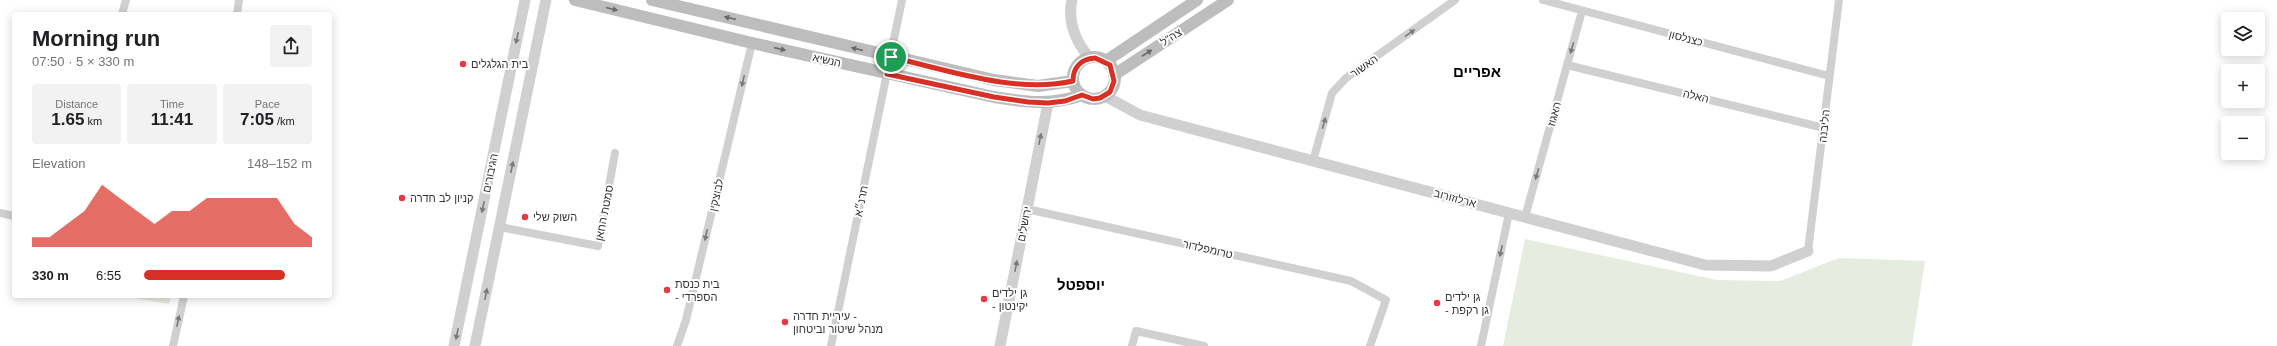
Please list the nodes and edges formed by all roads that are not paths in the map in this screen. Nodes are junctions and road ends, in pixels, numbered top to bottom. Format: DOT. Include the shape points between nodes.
graph roads {
  1 [pos="126,0"];
  2 [pos="239,0"];
  3 [pos="525,0"];
  4 [pos="546,0"];
  5 [pos="575,0"];
  6 [pos="652,0"];
  7 [pos="902,0"];
  8 [pos="1072,0"];
  9 [pos="1197,0"];
  10 [pos="1228,0"];
  11 [pos="1455,0"];
  12 [pos="1543,0"];
  13 [pos="1839,0"];
  14 [pos="1582,11"];
  15 [pos="123,12"];
  16 [pos="237,12"];
  17 [pos="752,43"];
  18 [pos="891,57"];
  19 [pos="1090,58"];
  20 [pos="1106,62"];
  21 [pos="1567,65"];
  22 [pos="887,74"];
  23 [pos="1114,75"];
  24 [pos="1829,76"];
  25 [pos="1073,81"];
  26 [pos="1082,95"];
  27 [pos="1105,96"];
  28 [pos="1048,103"];
  29 [pos="1824,128"];
  30 [pos="614,153"];
  31 [pos="1313,161"];
  32 [pos="1027,208"];
  33 [pos="0,213"];
  34 [pos="1508,213"];
  35 [pos="12,216"];
  36 [pos="1525,217"];
  37 [pos="500,227"];
  38 [pos="1808,251"];
  39 [pos="184,298"];
  40 [pos="173,346"];
  41 [pos="454,346"];
  42 [pos="476,346"];
  43 [pos="677,346"];
  44 [pos="831,346"];
  45 [pos="1000,346"];
  46 [pos="1132,346"];
  47 [pos="1204,346"];
  48 [pos="1370,346"];
  49 [pos="1481,346"];
  1 -- 15 [label="street"];
  2 -- 16 [label="street"];
  3 -- 41 [label="street, הגיבורים, one-way"];
  37 -- 4 [label="street, הגיבורים, one-way"];
  5 -- 17 [label="main road, הנשיא, one-way"];
  18 -- 6 [label="main road, הנשיא, one-way"];
  7 -- 18 [label="street, תרנ״א"];
  8 -- 19 [label="street" via="1074,32 1080,48"];
  9 -- 20 [label="main road, צה\"ל"];
  23 -- 10 [label="main road, צה\"ל, one-way"];
  31 -- 11 [label="street, האשור, one-way" via="1332,93 1346,78"];
  12 -- 14 [label="street, כצנלסון"];
  13 -- 24 [label="street, הליבנה"];
  14 -- 21 [label="street, האגוז, one-way"];
  14 -- 24 [label="street, כצנלסון"];
  17 -- 22 [label="main road, הנשיא, one-way"];
  17 -- 43 [label="street, לבוצקין, one-way" via="686,320"];
  18 -- 22 [label="street, תרנ״א"];
  18 -- 25 [label="main road, הנשיא" via="1038,86"];
  19 -- 20 [label="main road"];
  19 -- 25 [label="main road" via="1075,69"];
  20 -- 23 [label="main road"];
  21 -- 29 [label="street, האלה"];
  21 -- 36 [label="street, האגוז, one-way"];
  22 -- 28 [label="main road, הנשיא" via="994,97"];
  22 -- 44 [label="street, תרנ״א"];
  23 -- 27 [label="main road" via="1113,87"];
  24 -- 29 [label="street, הליבנה"];
  25 -- 26 [label="main road"];
  26 -- 27 [label="main road" via="1093,99"];
  26 -- 28 [label="main road, הנשיא"];
  27 -- 31 [label="street, ארלוזורוב" via="1140,115"];
  32 -- 28 [label="street, ירושלים, one-way"];
  29 -- 38 [label="street, הליבנה"];
  30 -- 37 [label="street, סמטת החאן" via="598,246"];
  31 -- 34 [label="street, ארלוזורוב"];
  45 -- 32 [label="street, ירושלים, one-way"];
  32 -- 48 [label="street, טרומפלדור" via="1351,281 1386,300"];
  33 -- 35 [label="street"];
  34 -- 36 [label="street, ארלוזורוב"];
  34 -- 49 [label="street, one-way"];
  36 -- 38 [label="street, ארלוזורוב" via="1705,265 1771,266"];
  42 -- 37 [label="street, הגיבורים, one-way"];
  40 -- 39 [label="street, one-way"];
  46 -- 47 [label="street" via="1136,330"];
}
